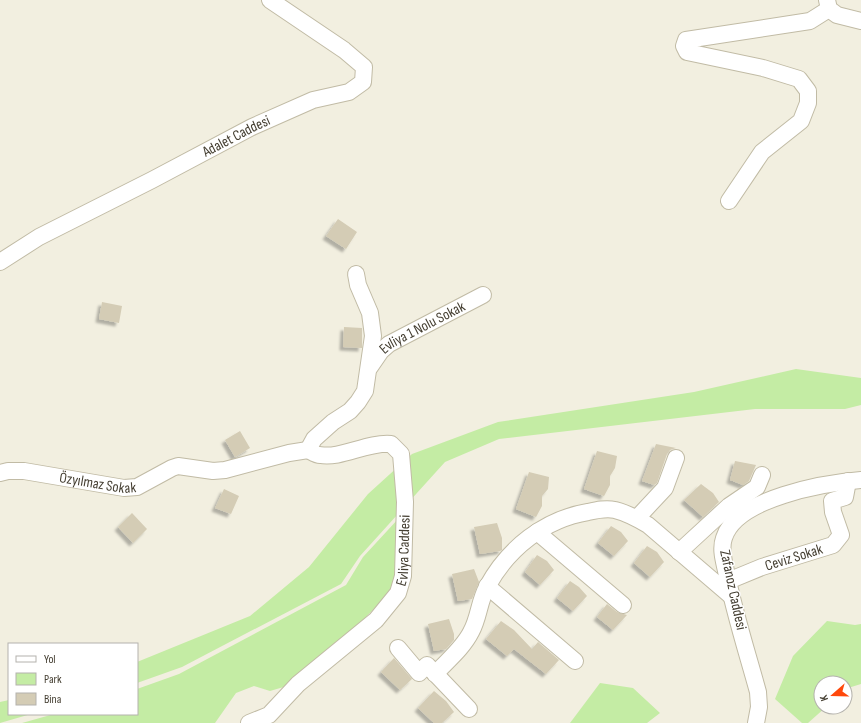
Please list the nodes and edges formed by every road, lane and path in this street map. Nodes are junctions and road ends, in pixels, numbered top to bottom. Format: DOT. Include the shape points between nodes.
graph roads {
  1 [pos="270,0"];
  2 [pos="828,4"];
  3 [pos="861,21"];
  4 [pos="729,201"];
  5 [pos="0,262"];
  6 [pos="356,274"];
  7 [pos="483,295"];
  8 [pos="369,368"];
  9 [pos="308,450"];
  10 [pos="676,458"];
  11 [pos="0,473"];
  12 [pos="762,475"];
  13 [pos="854,480"];
  14 [pos="637,518"];
  15 [pos="537,532"];
  16 [pos="679,552"];
  17 [pos="487,586"];
  18 [pos="729,588"];
  19 [pos="623,605"];
  20 [pos="398,648"];
  21 [pos="575,661"];
  22 [pos="435,674"];
  23 [pos="469,709"];
  24 [pos="249,723"];
  25 [pos="756,723"];
  1 -- 5 [label="street, Adalet Caddesi" via="344,50 364,68 363,82 349,92 313,100 252,127 40,237"];
  2 -- 3 [label="street" via="837,15"];
  2 -- 4 [label="street" via="810,21 686,40 684,46 688,52 763,68 799,79 808,91 808,103 801,121 762,152"];
  6 -- 8 [label="street" via="370,313 373,336"];
  7 -- 8 [label="street, Evliya 1 Nolu Sokak" via="389,344"];
  8 -- 9 [label="street" via="365,391 358,402 314,439"];
  9 -- 11 [label="street, Özyılmaz Sokak" via="226,470 213,471 178,466 137,487 124,488 24,471"];
  9 -- 24 [label="street, Evliya Caddesi" via="318,455 329,456 391,444 401,454 405,502 403,576 398,592 376,620 298,684 270,715"];
  10 -- 14 [label="street" via="665,488"];
  12 -- 16 [label="street" via="757,487 729,506"];
  13 -- 18 [label="street, Ceviz Sokak" via="845,497 832,501 840,534 832,545 762,567"];
  13 -- 18 [label="street, Zafanoz Caddesi" via="786,493 762,503 741,516 730,526 722,550"];
  14 -- 15 [label="street" via="615,510 601,509 574,514"];
  14 -- 16 [label="street"];
  15 -- 17 [label="street" via="506,558"];
  15 -- 19 [label="street"];
  16 -- 18 [label="street"];
  17 -- 21 [label="street"];
  17 -- 22 [label="street" via="471,632"];
  18 -- 25 [label="street, Zafanoz Caddesi" via="758,692"];
  20 -- 22 [label="street" via="419,673 427,665"];
  22 -- 23 [label="street"];
}
